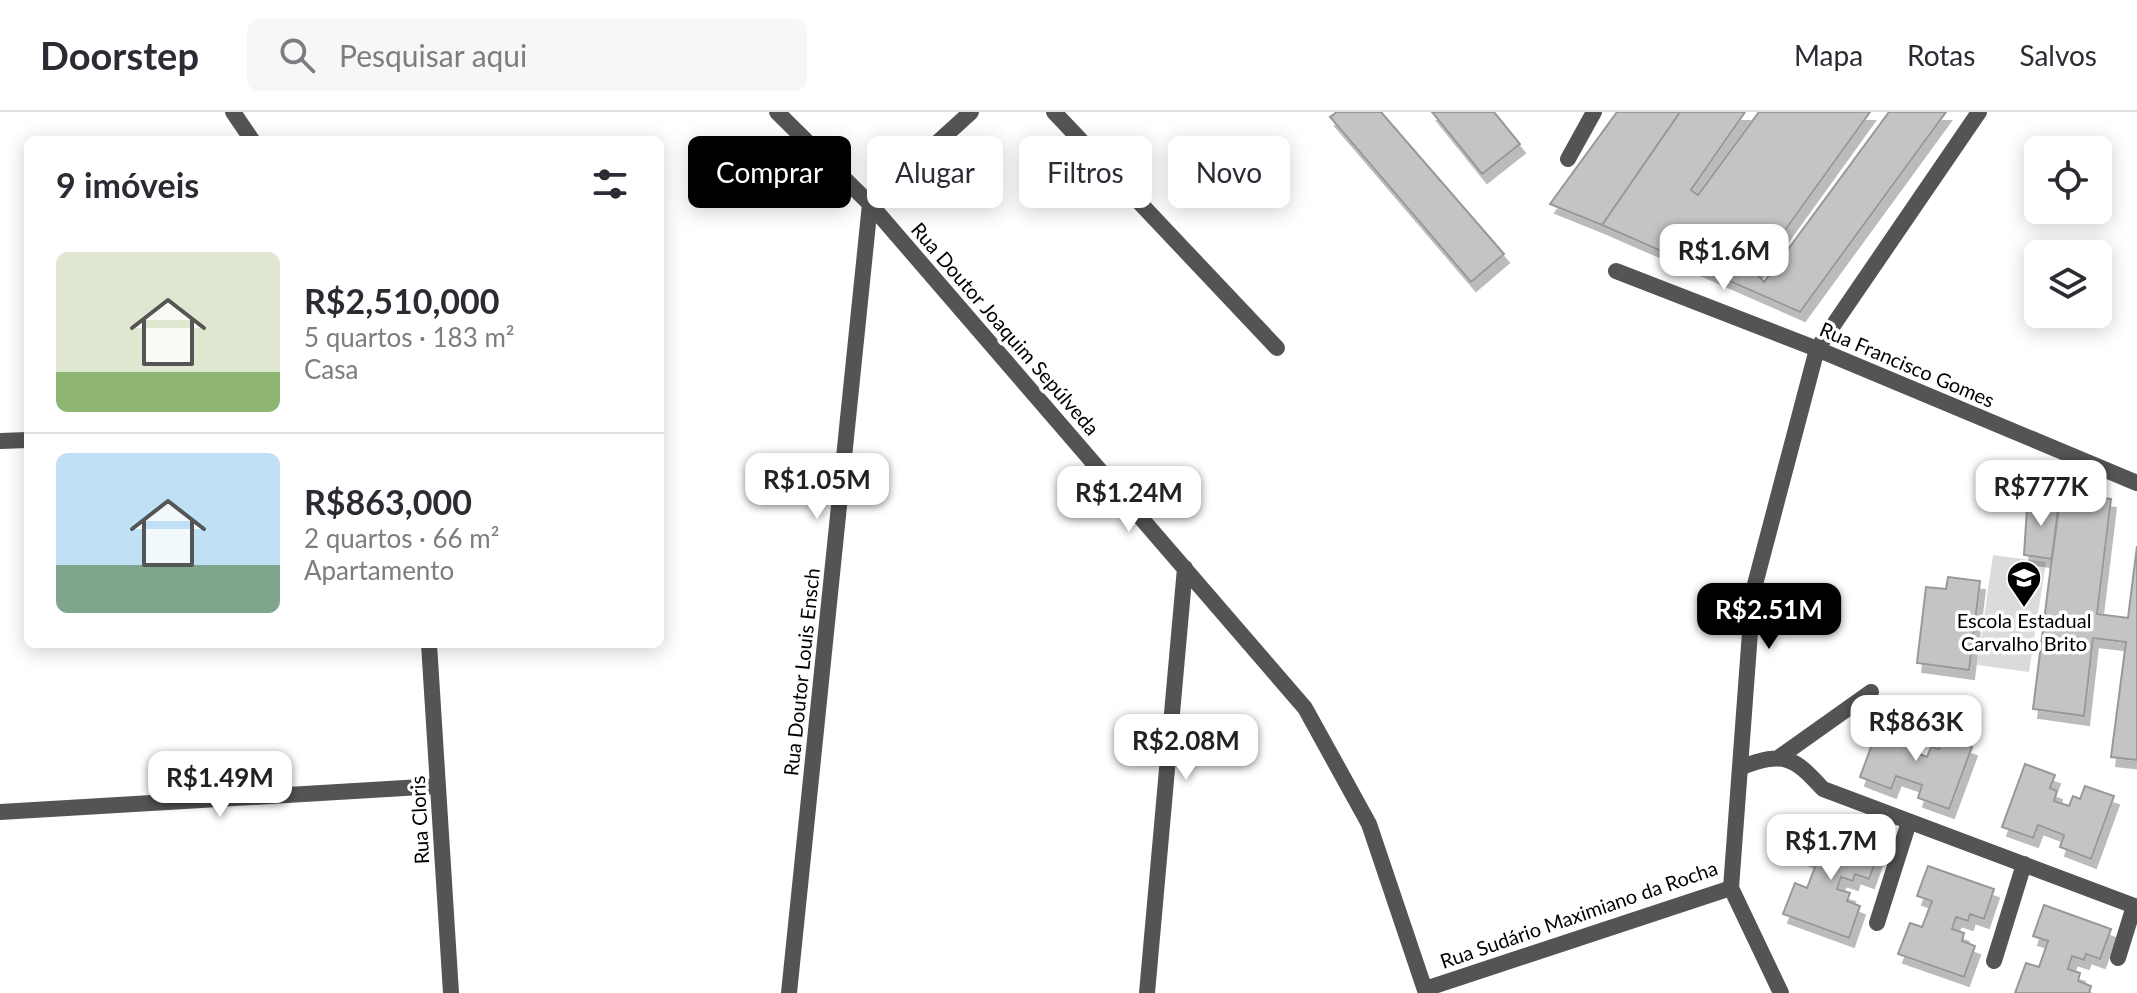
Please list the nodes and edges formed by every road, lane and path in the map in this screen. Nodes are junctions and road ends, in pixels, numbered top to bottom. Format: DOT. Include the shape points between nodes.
graph roads {
  1 [pos="233,112"];
  2 [pos="777,112"];
  3 [pos="971,112"];
  4 [pos="1054,112"];
  5 [pos="1594,112"];
  6 [pos="1979,112"];
  7 [pos="249,136"];
  8 [pos="945,136"];
  9 [pos="1568,159"];
  10 [pos="867,201"];
  11 [pos="870,208"];
  12 [pos="873,208"];
  13 [pos="1616,271"];
  14 [pos="1277,348"];
  15 [pos="1817,349"];
  16 [pos="24,440"];
  17 [pos="0,441"];
  18 [pos="2137,483"];
  19 [pos="1185,568"];
  20 [pos="429,648"];
  21 [pos="1871,692"];
  22 [pos="1778,758"];
  23 [pos="1742,767"];
  24 [pos="438,786"];
  25 [pos="0,812"];
  26 [pos="1909,822"];
  27 [pos="2024,864"];
  28 [pos="1731,888"];
  29 [pos="2136,906"];
  30 [pos="1877,923"];
  31 [pos="2118,958"];
  32 [pos="1994,961"];
  33 [pos="1425,991"];
  34 [pos="451,993"];
  35 [pos="789,993"];
  36 [pos="1147,993"];
  37 [pos="1781,993"];
  1 -- 7 [label="street"];
  2 -- 10 [label="street, Rua Doutor Joaquim Sepúlveda"];
  3 -- 8 [label="street"];
  4 -- 14 [label="street"];
  5 -- 9 [label="street"];
  6 -- 15 [label="street, Rua Sudário Maximiano da Rocha"];
  11 -- 35 [label="street, Rua Doutor Louis Ensch"];
  12 -- 19 [label="street, Rua Doutor Joaquim Sepúlveda"];
  13 -- 15 [label="street, Rua Francisco Gomes"];
  15 -- 18 [label="street, Rua Francisco Gomes"];
  15 -- 23 [label="street, Rua Sudário Maximiano da Rocha" via="1753,592"];
  16 -- 17 [label="street"];
  19 -- 33 [label="street, Rua Doutor Joaquim Sepúlveda" via="1305,708 1369,824"];
  19 -- 36 [label="street"];
  20 -- 24 [label="street, Rua Cloris"];
  21 -- 22 [label="street"];
  22 -- 23 [label="street"];
  22 -- 26 [label="street" via="1801,765 1823,789"];
  23 -- 28 [label="street, Rua Sudário Maximiano da Rocha"];
  24 -- 25 [label="street"];
  24 -- 34 [label="street, Rua Cloris"];
  26 -- 27 [label="street"];
  26 -- 30 [label="street"];
  27 -- 29 [label="street"];
  27 -- 32 [label="street"];
  28 -- 33 [label="street, Rua Sudário Maximiano da Rocha"];
  28 -- 37 [label="street"];
  29 -- 31 [label="street"];
}
